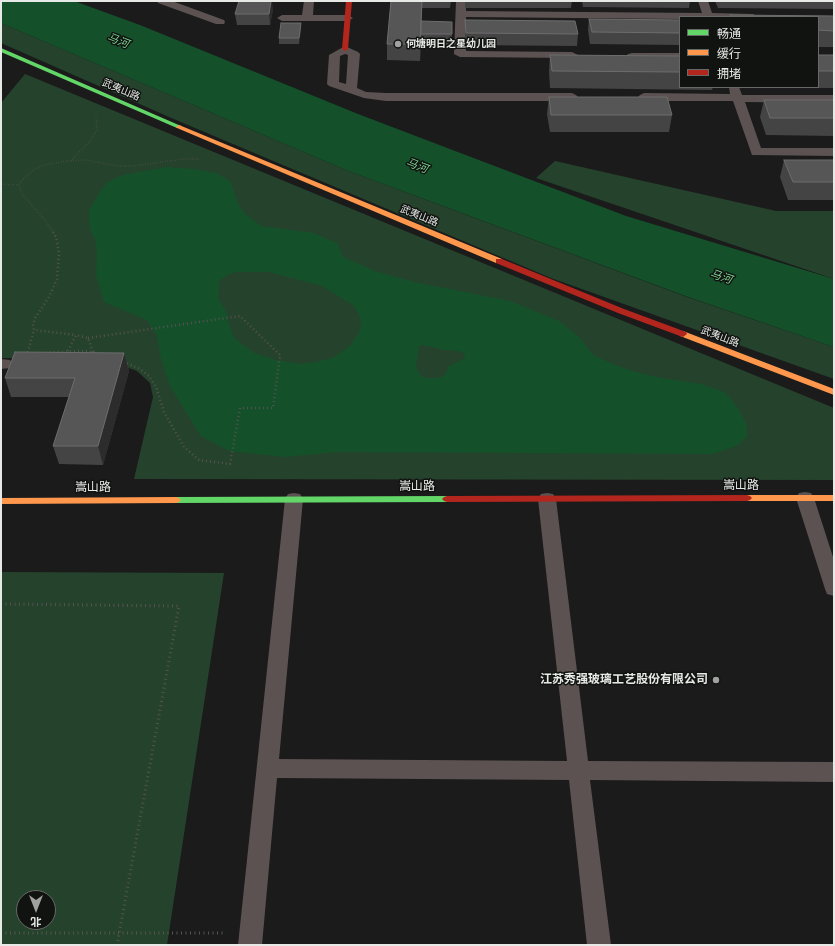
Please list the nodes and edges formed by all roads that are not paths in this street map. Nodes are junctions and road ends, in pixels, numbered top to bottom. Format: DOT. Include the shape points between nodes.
graph roads {
  1 [pos="162,1"];
  2 [pos="309,1"];
  3 [pos="349,1"];
  4 [pos="461,1"];
  5 [pos="703,1"];
  6 [pos="461,14"];
  7 [pos="708,16"];
  8 [pos="679,17"];
  9 [pos="282,18"];
  10 [pos="307,18"];
  11 [pos="348,18"];
  12 [pos="220,22"];
  13 [pos="345,49"];
  14 [pos="1,50"];
  15 [pos="586,55"];
  16 [pos="617,56"];
  17 [pos="679,56"];
  18 [pos="351,90"];
  19 [pos="735,92"];
  20 [pos="586,97"];
  21 [pos="631,97"];
  22 [pos="834,99"];
  23 [pos="834,152"];
  24 [pos="834,392"];
  25 [pos="805,498"];
  26 [pos="834,498"];
  27 [pos="294,499"];
  28 [pos="547,499"];
  29 [pos="1,501"];
  30 [pos="834,589"];
  31 [pos="267,768"];
  32 [pos="579,770"];
  33 [pos="834,772"];
  34 [pos="251,939"];
  35 [pos="599,945"];
  1 -- 12 [label="lane"];
  2 -- 10 [label="lane"];
  3 -- 11 [label="street"];
  4 -- 6 [label="lane"];
  5 -- 7 [label="lane"];
  6 -- 8 [label="lane"];
  6 -- 15 [label="lane" via="460,54"];
  9 -- 10 [label="lane"];
  10 -- 11 [label="lane"];
  11 -- 13 [label="street"];
  13 -- 18 [label="lane" via="354,54"];
  13 -- 18 [label="lane" via="335,55 333,84"];
  14 -- 24 [label="street, 武夷山路" via="275,168 606,305"];
  16 -- 17 [label="lane"];
  18 -- 20 [label="lane" via="364,95 386,97"];
  19 -- 21 [label="lane"];
  19 -- 22 [label="lane"];
  19 -- 23 [label="lane" via="756,152"];
  25 -- 26 [label="street, 嵩山路"];
  25 -- 28 [label="street, 嵩山路"];
  25 -- 30 [label="lane"];
  27 -- 28 [label="street, 嵩山路"];
  27 -- 29 [label="street, 嵩山路"];
  27 -- 31 [label="lane"];
  28 -- 32 [label="lane"];
  31 -- 32 [label="lane"];
  31 -- 34 [label="lane"];
  32 -- 33 [label="lane"];
  32 -- 35 [label="lane"];
}
